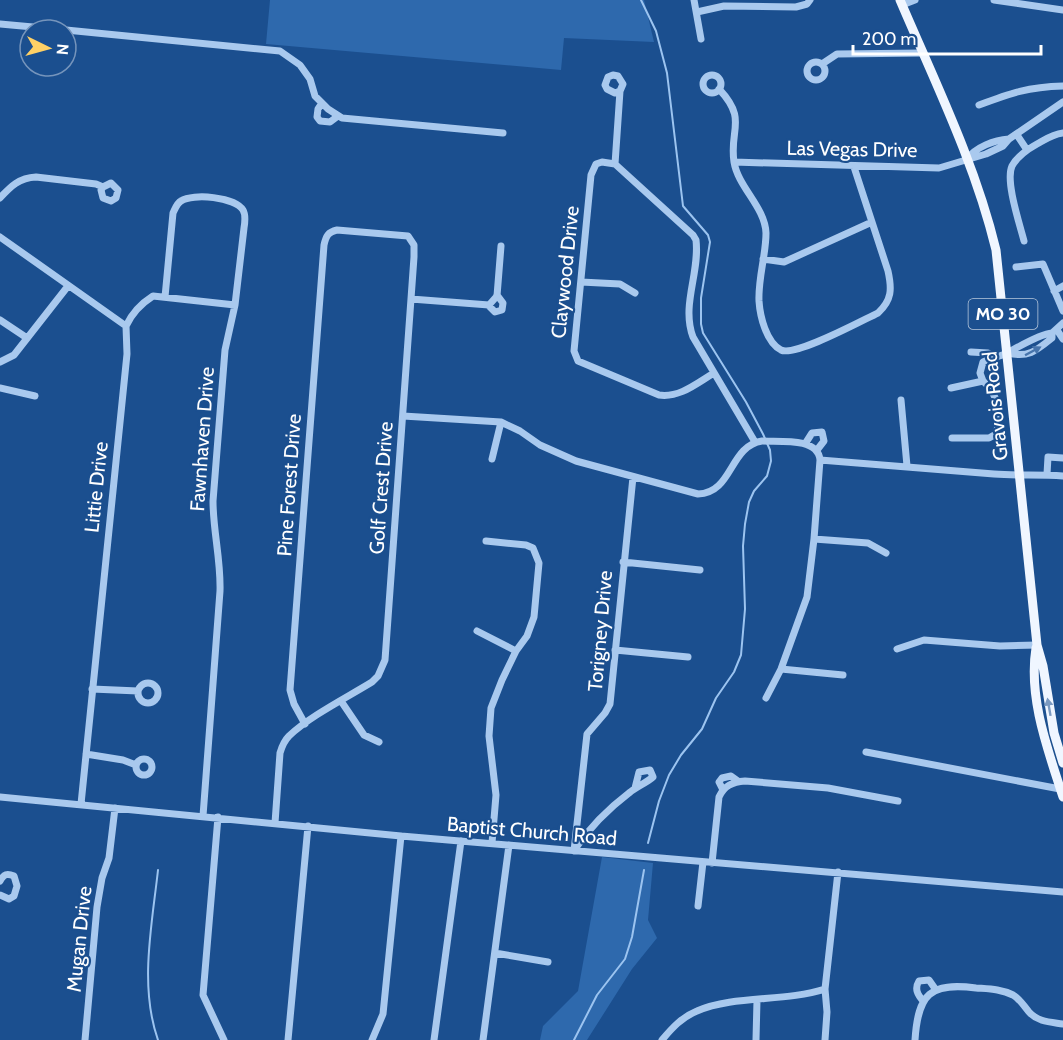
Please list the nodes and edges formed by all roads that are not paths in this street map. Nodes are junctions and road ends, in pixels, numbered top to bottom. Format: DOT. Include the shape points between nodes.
graph roads {
  1 [pos="694,0"];
  2 [pos="810,0"];
  3 [pos="915,0"];
  4 [pos="994,0"];
  5 [pos="901,3"];
  6 [pos="1063,10"];
  7 [pos="697,12"];
  8 [pos="0,24"];
  9 [pos="18,26"];
  10 [pos="78,31"];
  11 [pos="701,39"];
  12 [pos="923,53"];
  13 [pos="822,64"];
  14 [pos="1063,86"];
  15 [pos="719,89"];
  16 [pos="620,91"];
  17 [pos="1063,102"];
  18 [pos="322,103"];
  19 [pos="979,105"];
  20 [pos="338,116"];
  21 [pos="502,133"];
  22 [pos="1063,133"];
  23 [pos="1017,135"];
  24 [pos="1027,150"];
  25 [pos="967,159"];
  26 [pos="734,162"];
  27 [pos="615,164"];
  28 [pos="854,167"];
  29 [pos="103,187"];
  30 [pos="0,198"];
  31 [pos="872,222"];
  32 [pos="0,237"];
  33 [pos="1024,242"];
  34 [pos="324,245"];
  35 [pos="501,246"];
  36 [pos="763,259"];
  37 [pos="1016,267"];
  38 [pos="581,282"];
  39 [pos="68,286"];
  40 [pos="1063,286"];
  41 [pos="1054,291"];
  42 [pos="635,293"];
  43 [pos="497,295"];
  44 [pos="165,297"];
  45 [pos="411,299"];
  46 [pos="235,305"];
  47 [pos="488,305"];
  48 [pos="1063,311"];
  49 [pos="0,321"];
  50 [pos="1063,323"];
  51 [pos="126,326"];
  52 [pos="1058,331"];
  53 [pos="27,338"];
  54 [pos="1063,339"];
  55 [pos="971,352"];
  56 [pos="1008,353"];
  57 [pos="993,357"];
  58 [pos="0,362"];
  59 [pos="714,374"];
  60 [pos="983,381"];
  61 [pos="0,388"];
  62 [pos="951,388"];
  63 [pos="35,396"];
  64 [pos="901,400"];
  65 [pos="403,416"];
  66 [pos="501,423"];
  67 [pos="952,438"];
  68 [pos="758,441"];
  69 [pos="805,444"];
  70 [pos="817,450"];
  71 [pos="492,459"];
  72 [pos="1063,459"];
  73 [pos="820,460"];
  74 [pos="907,466"];
  75 [pos="1047,474"];
  76 [pos="1020,476"];
  77 [pos="1063,476"];
  78 [pos="633,477"];
  79 [pos="814,539"];
  80 [pos="486,541"];
  81 [pos="886,554"];
  82 [pos="623,562"];
  83 [pos="700,570"];
  84 [pos="477,631"];
  85 [pos="1037,645"];
  86 [pos="897,649"];
  87 [pos="615,650"];
  88 [pos="516,651"];
  89 [pos="688,657"];
  90 [pos="781,669"];
  91 [pos="843,675"];
  92 [pos="92,689"];
  93 [pos="138,691"];
  94 [pos="766,698"];
  95 [pos="342,701"];
  96 [pos="305,724"];
  97 [pos="1053,728"];
  98 [pos="1063,735"];
  99 [pos="379,742"];
  100 [pos="1061,748"];
  101 [pos="1048,751"];
  102 [pos="866,752"];
  103 [pos="86,754"];
  104 [pos="1063,763"];
  105 [pos="136,765"];
  106 [pos="635,788"];
  107 [pos="1062,793"];
  108 [pos="0,797"];
  109 [pos="898,801"];
  110 [pos="81,804"];
  111 [pos="115,808"];
  112 [pos="203,816"];
  113 [pos="218,817"];
  114 [pos="275,823"];
  115 [pos="308,826"];
  116 [pos="401,836"];
  117 [pos="461,841"];
  118 [pos="492,843"];
  119 [pos="509,845"];
  120 [pos="574,851"];
  121 [pos="702,862"];
  122 [pos="712,863"];
  123 [pos="838,872"];
  124 [pos="0,880"];
  125 [pos="1063,892"];
  126 [pos="0,895"];
  127 [pos="698,906"];
  128 [pos="495,953"];
  129 [pos="548,962"];
  130 [pos="825,989"];
  131 [pos="936,990"];
  132 [pos="757,1000"];
  133 [pos="923,1001"];
  134 [pos="1063,1024"];
  135 [pos="85,1040"];
  136 [pos="224,1040"];
  137 [pos="288,1040"];
  138 [pos="372,1040"];
  139 [pos="434,1040"];
  140 [pos="483,1040"];
  141 [pos="662,1040"];
  142 [pos="756,1040"];
  143 [pos="825,1040"];
  144 [pos="915,1040"];
  1 -- 7 [label="street"];
  2 -- 7 [label="street" via="796,7 724,6"];
  3 -- 5 [label="street"];
  4 -- 6 [label="street"];
  5 -- 12 [label="main road, Gravois Road / MO 30"];
  7 -- 11 [label="street"];
  8 -- 9 [label="street"];
  10 -- 18 [label="street" via="280,51 300,65"];
  12 -- 13 [label="street" via="837,54"];
  12 -- 25 [label="main road, Gravois Road / MO 30"];
  14 -- 19 [label="street" via="1025,89"];
  15 -- 26 [label="street" via="731,102 736,116"];
  16 -- 27 [label="street"];
  17 -- 23 [label="street, Las Vegas Drive"];
  18 -- 20 [label="street"];
  18 -- 20 [label="street" via="317,117 320,121 330,122"];
  20 -- 21 [label="street"];
  22 -- 24 [label="street"];
  23 -- 24 [label="street"];
  23 -- 25 [label="street, Las Vegas Drive" via="975,150"];
  24 -- 33 [label="street" via="1010,175"];
  25 -- 28 [label="street, Las Vegas Drive" via="939,168"];
  25 -- 56 [label="main road, Gravois Road / MO 30" via="996,250"];
  26 -- 28 [label="street, Las Vegas Drive"];
  26 -- 36 [label="street" via="766,231"];
  27 -- 38 [label="street, Claywood Drive" via="602,162 593,169"];
  27 -- 59 [label="street" via="696,240 689,325"];
  28 -- 31 [label="street"];
  29 -- 30 [label="street" via="27,177 12,184"];
  31 -- 36 [label="street" via="784,262"];
  31 -- 36 [label="street" via="891,287 888,304 878,313 804,348 781,350 772,342 759,300"];
  32 -- 39 [label="street"];
  34 -- 45 [label="street, Golf Crest Drive" via="325,237 336,230 408,236 414,245"];
  34 -- 96 [label="street, Pine Forest Drive" via="290,690"];
  35 -- 43 [label="street"];
  37 -- 41 [label="street" via="1043,264"];
  38 -- 42 [label="street" via="620,284"];
  38 -- 59 [label="street, Claywood Drive" via="574,351 578,361 666,396 677,395"];
  39 -- 51 [label="street"];
  39 -- 53 [label="street"];
  40 -- 41 [label="street"];
  41 -- 48 [label="street"];
  43 -- 47 [label="street"];
  43 -- 47 [label="street" via="503,303 502,310 495,312"];
  44 -- 46 [label="street"];
  44 -- 46 [label="street, Fawnhaven Drive" via="176,206 193,197 211,198 233,201 245,215"];
  44 -- 51 [label="street" via="146,300"];
  45 -- 47 [label="street"];
  45 -- 65 [label="street, Golf Crest Drive"];
  46 -- 112 [label="street, Fawnhaven Drive" via="225,350 213,501 220,591"];
  49 -- 53 [label="street"];
  50 -- 52 [label="street"];
  51 -- 92 [label="street, Littie Drive" via="127,354"];
  52 -- 54 [label="street"];
  52 -- 56 [label="street" via="1020,344"];
  56 -- 52 [label="street, one-way" via="1022,356 1038,350"];
  53 -- 58 [label="street" via="14,355"];
  55 -- 57 [label="street"];
  56 -- 57 [label="street"];
  56 -- 76 [label="main road, Gravois Road / MO 30"];
  57 -- 60 [label="street" via="983,362"];
  59 -- 68 [label="street"];
  60 -- 62 [label="street"];
  60 -- 67 [label="street" via="996,399 996,434 990,438"];
  61 -- 63 [label="street"];
  64 -- 74 [label="street"];
  65 -- 66 [label="street"];
  65 -- 95 [label="street, Golf Crest Drive" via="385,660 378,676"];
  66 -- 71 [label="street"];
  66 -- 78 [label="street" via="576,461"];
  68 -- 69 [label="street"];
  68 -- 78 [label="street" via="738,458 719,488 708,494"];
  69 -- 70 [label="street"];
  69 -- 70 [label="street" via="812,433 822,432 824,439"];
  70 -- 73 [label="street"];
  72 -- 75 [label="street" via="1048,457"];
  73 -- 74 [label="street"];
  73 -- 79 [label="street"];
  74 -- 76 [label="street"];
  75 -- 76 [label="street"];
  75 -- 77 [label="street"];
  76 -- 85 [label="main road, Gravois Road / MO 30"];
  78 -- 82 [label="street, Torigney Drive"];
  79 -- 81 [label="street" via="868,543"];
  79 -- 90 [label="street" via="807,597"];
  80 -- 88 [label="street" via="526,545 533,548 539,563 534,616"];
  82 -- 83 [label="street"];
  82 -- 87 [label="street, Torigney Drive"];
  84 -- 88 [label="street"];
  85 -- 86 [label="street" via="924,640"];
  97 -- 85 [label="main road, Gravois Road / MO 30, one-way"];
  85 -- 101 [label="main road, Gravois Road / MO 30" via="1034,673"];
  87 -- 89 [label="street"];
  87 -- 120 [label="street, Torigney Drive" via="610,704 585,742"];
  88 -- 118 [label="street" via="492,708 489,736 496,795"];
  90 -- 91 [label="street"];
  90 -- 94 [label="street"];
  92 -- 93 [label="street"];
  92 -- 103 [label="street, Littie Drive"];
  95 -- 96 [label="street, Golf Crest Drive"];
  95 -- 99 [label="street" via="364,735"];
  96 -- 114 [label="street, Golf Crest Drive" via="288,737 280,753"];
  97 -- 98 [label="main road"];
  97 -- 100 [label="main road, Gravois Road / MO 30"];
  100 -- 101 [label="street"];
  100 -- 104 [label="main road, Gravois Road / MO 30"];
  101 -- 107 [label="main road, Gravois Road / MO 30"];
  102 -- 107 [label="street"];
  103 -- 105 [label="street"];
  103 -- 110 [label="street, Littie Drive"];
  106 -- 120 [label="street" via="598,820"];
  108 -- 110 [label="street, Baptist Church Road"];
  109 -- 122 [label="street" via="828,788 738,782 723,790 717,806"];
  110 -- 111 [label="street, Baptist Church Road"];
  111 -- 112 [label="street, Baptist Church Road"];
  111 -- 135 [label="street, Mugan Drive" via="109,858 97,907"];
  112 -- 113 [label="street, Baptist Church Road"];
  113 -- 114 [label="street, Baptist Church Road"];
  113 -- 136 [label="street" via="203,995"];
  114 -- 115 [label="street, Baptist Church Road"];
  115 -- 116 [label="street, Baptist Church Road"];
  115 -- 137 [label="street"];
  116 -- 117 [label="street, Baptist Church Road"];
  116 -- 138 [label="street" via="383,1014"];
  117 -- 118 [label="street, Baptist Church Road"];
  117 -- 139 [label="street"];
  118 -- 119 [label="street, Baptist Church Road"];
  119 -- 120 [label="street, Baptist Church Road"];
  119 -- 128 [label="street"];
  120 -- 121 [label="street, Baptist Church Road"];
  121 -- 122 [label="street, Baptist Church Road"];
  121 -- 127 [label="street"];
  122 -- 123 [label="street, Baptist Church Road"];
  123 -- 125 [label="street, Baptist Church Road"];
  123 -- 130 [label="street"];
  124 -- 126 [label="street" via="9,873 17,886 9,899"];
  128 -- 129 [label="street"];
  128 -- 140 [label="street"];
  130 -- 132 [label="street"];
  130 -- 143 [label="street"];
  131 -- 133 [label="street"];
  131 -- 133 [label="street" via="929,980 919,981 916,990"];
  131 -- 134 [label="street" via="956,985 1000,990 1017,997 1037,1019"];
  132 -- 141 [label="street" via="696,1011 675,1024"];
  132 -- 142 [label="street"];
  133 -- 144 [label="street"];
}
